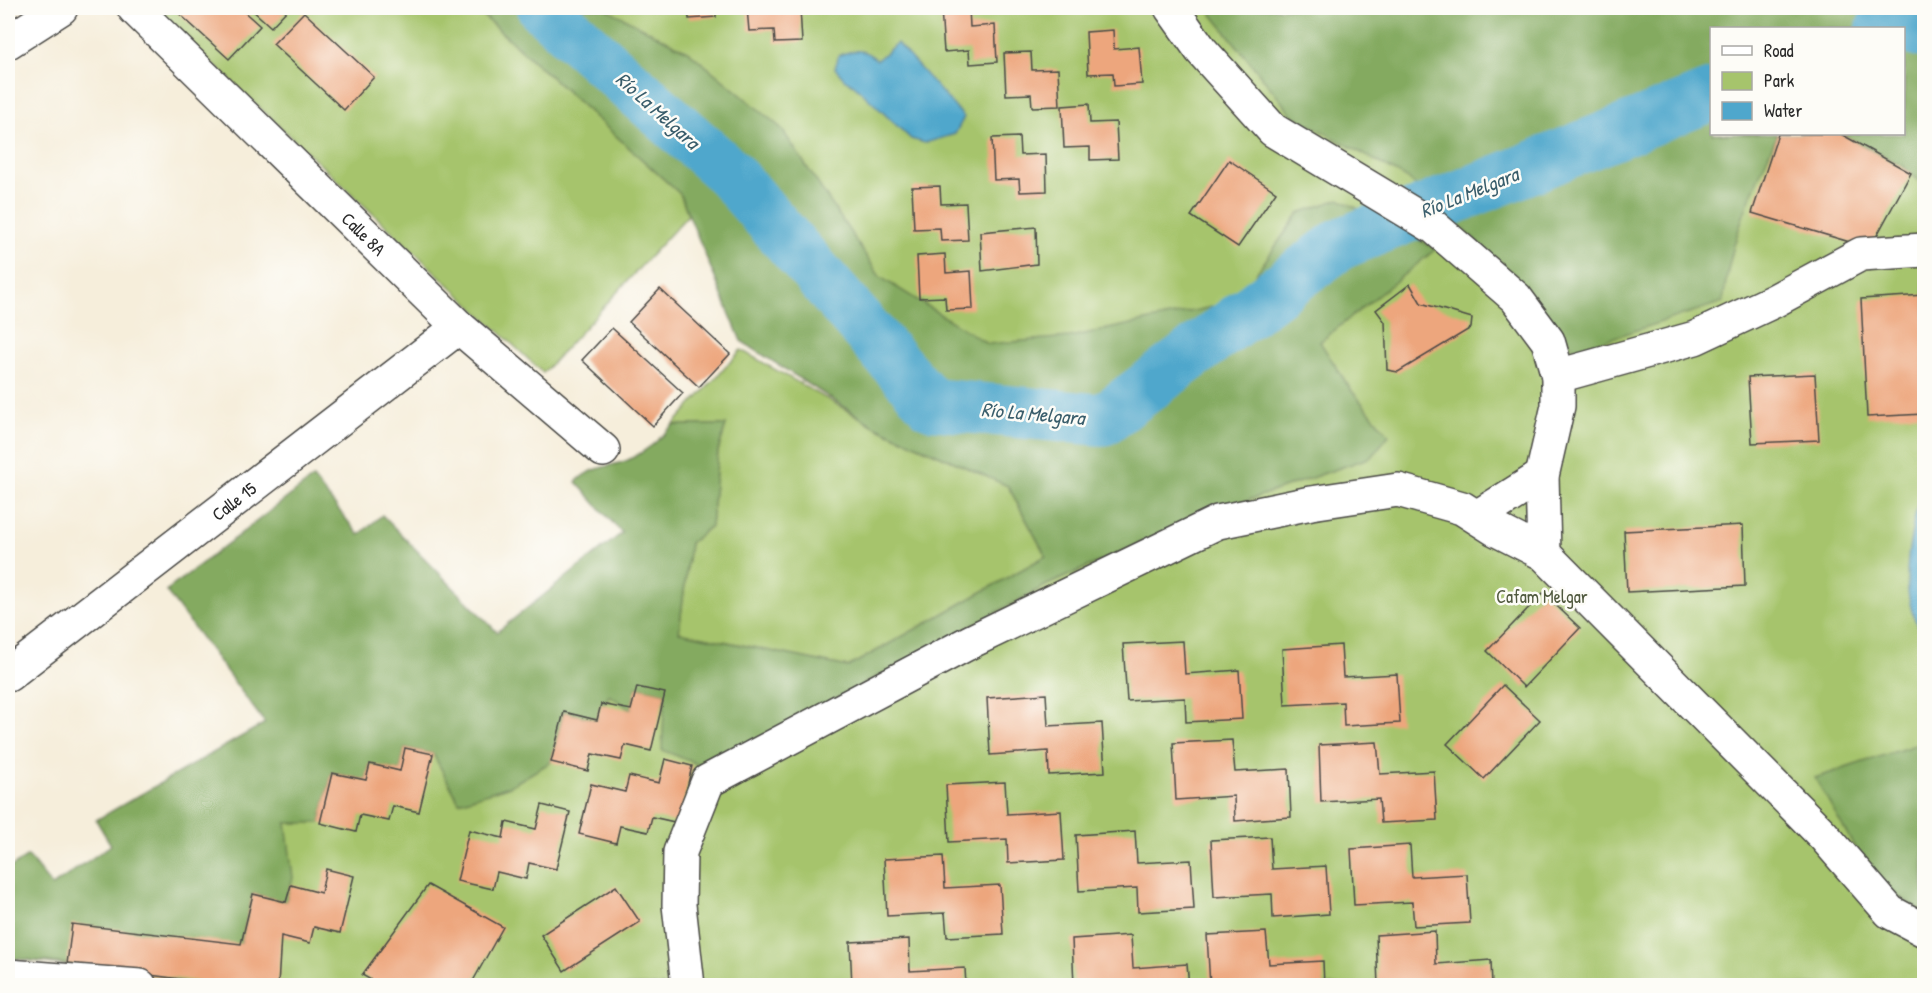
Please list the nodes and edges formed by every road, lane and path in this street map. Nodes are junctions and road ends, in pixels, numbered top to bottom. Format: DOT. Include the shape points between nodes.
graph roads {
  1 [pos="61,8"];
  2 [pos="134,8"];
  3 [pos="1170,8"];
  4 [pos="8,42"];
  5 [pos="1924,250"];
  6 [pos="459,327"];
  7 [pos="1558,376"];
  8 [pos="603,450"];
  9 [pos="1542,476"];
  10 [pos="1477,517"];
  11 [pos="1544,554"];
  12 [pos="8,675"];
  13 [pos="1924,930"];
  14 [pos="8,976"];
  15 [pos="141,986"];
  16 [pos="688,986"];
  1 -- 4 [label="street"];
  2 -- 6 [label="street, Calle 8A"];
  3 -- 7 [label="street" via="1201,50 1272,130 1434,227 1516,298 1548,341"];
  5 -- 7 [label="street" via="1861,254 1695,338"];
  6 -- 8 [label="street, Calle 8A"];
  6 -- 12 [label="street, Calle 15"];
  7 -- 9 [label="street" via="1558,406"];
  9 -- 10 [label="street"];
  9 -- 11 [label="street"];
  10 -- 11 [label="street"];
  10 -- 16 [label="street" via="1462,508 1398,490 1311,502 1218,522 972,641 708,781 680,852 679,905"];
  11 -- 13 [label="street" via="1823,835 1890,912"];
  14 -- 15 [label="street"];
}
